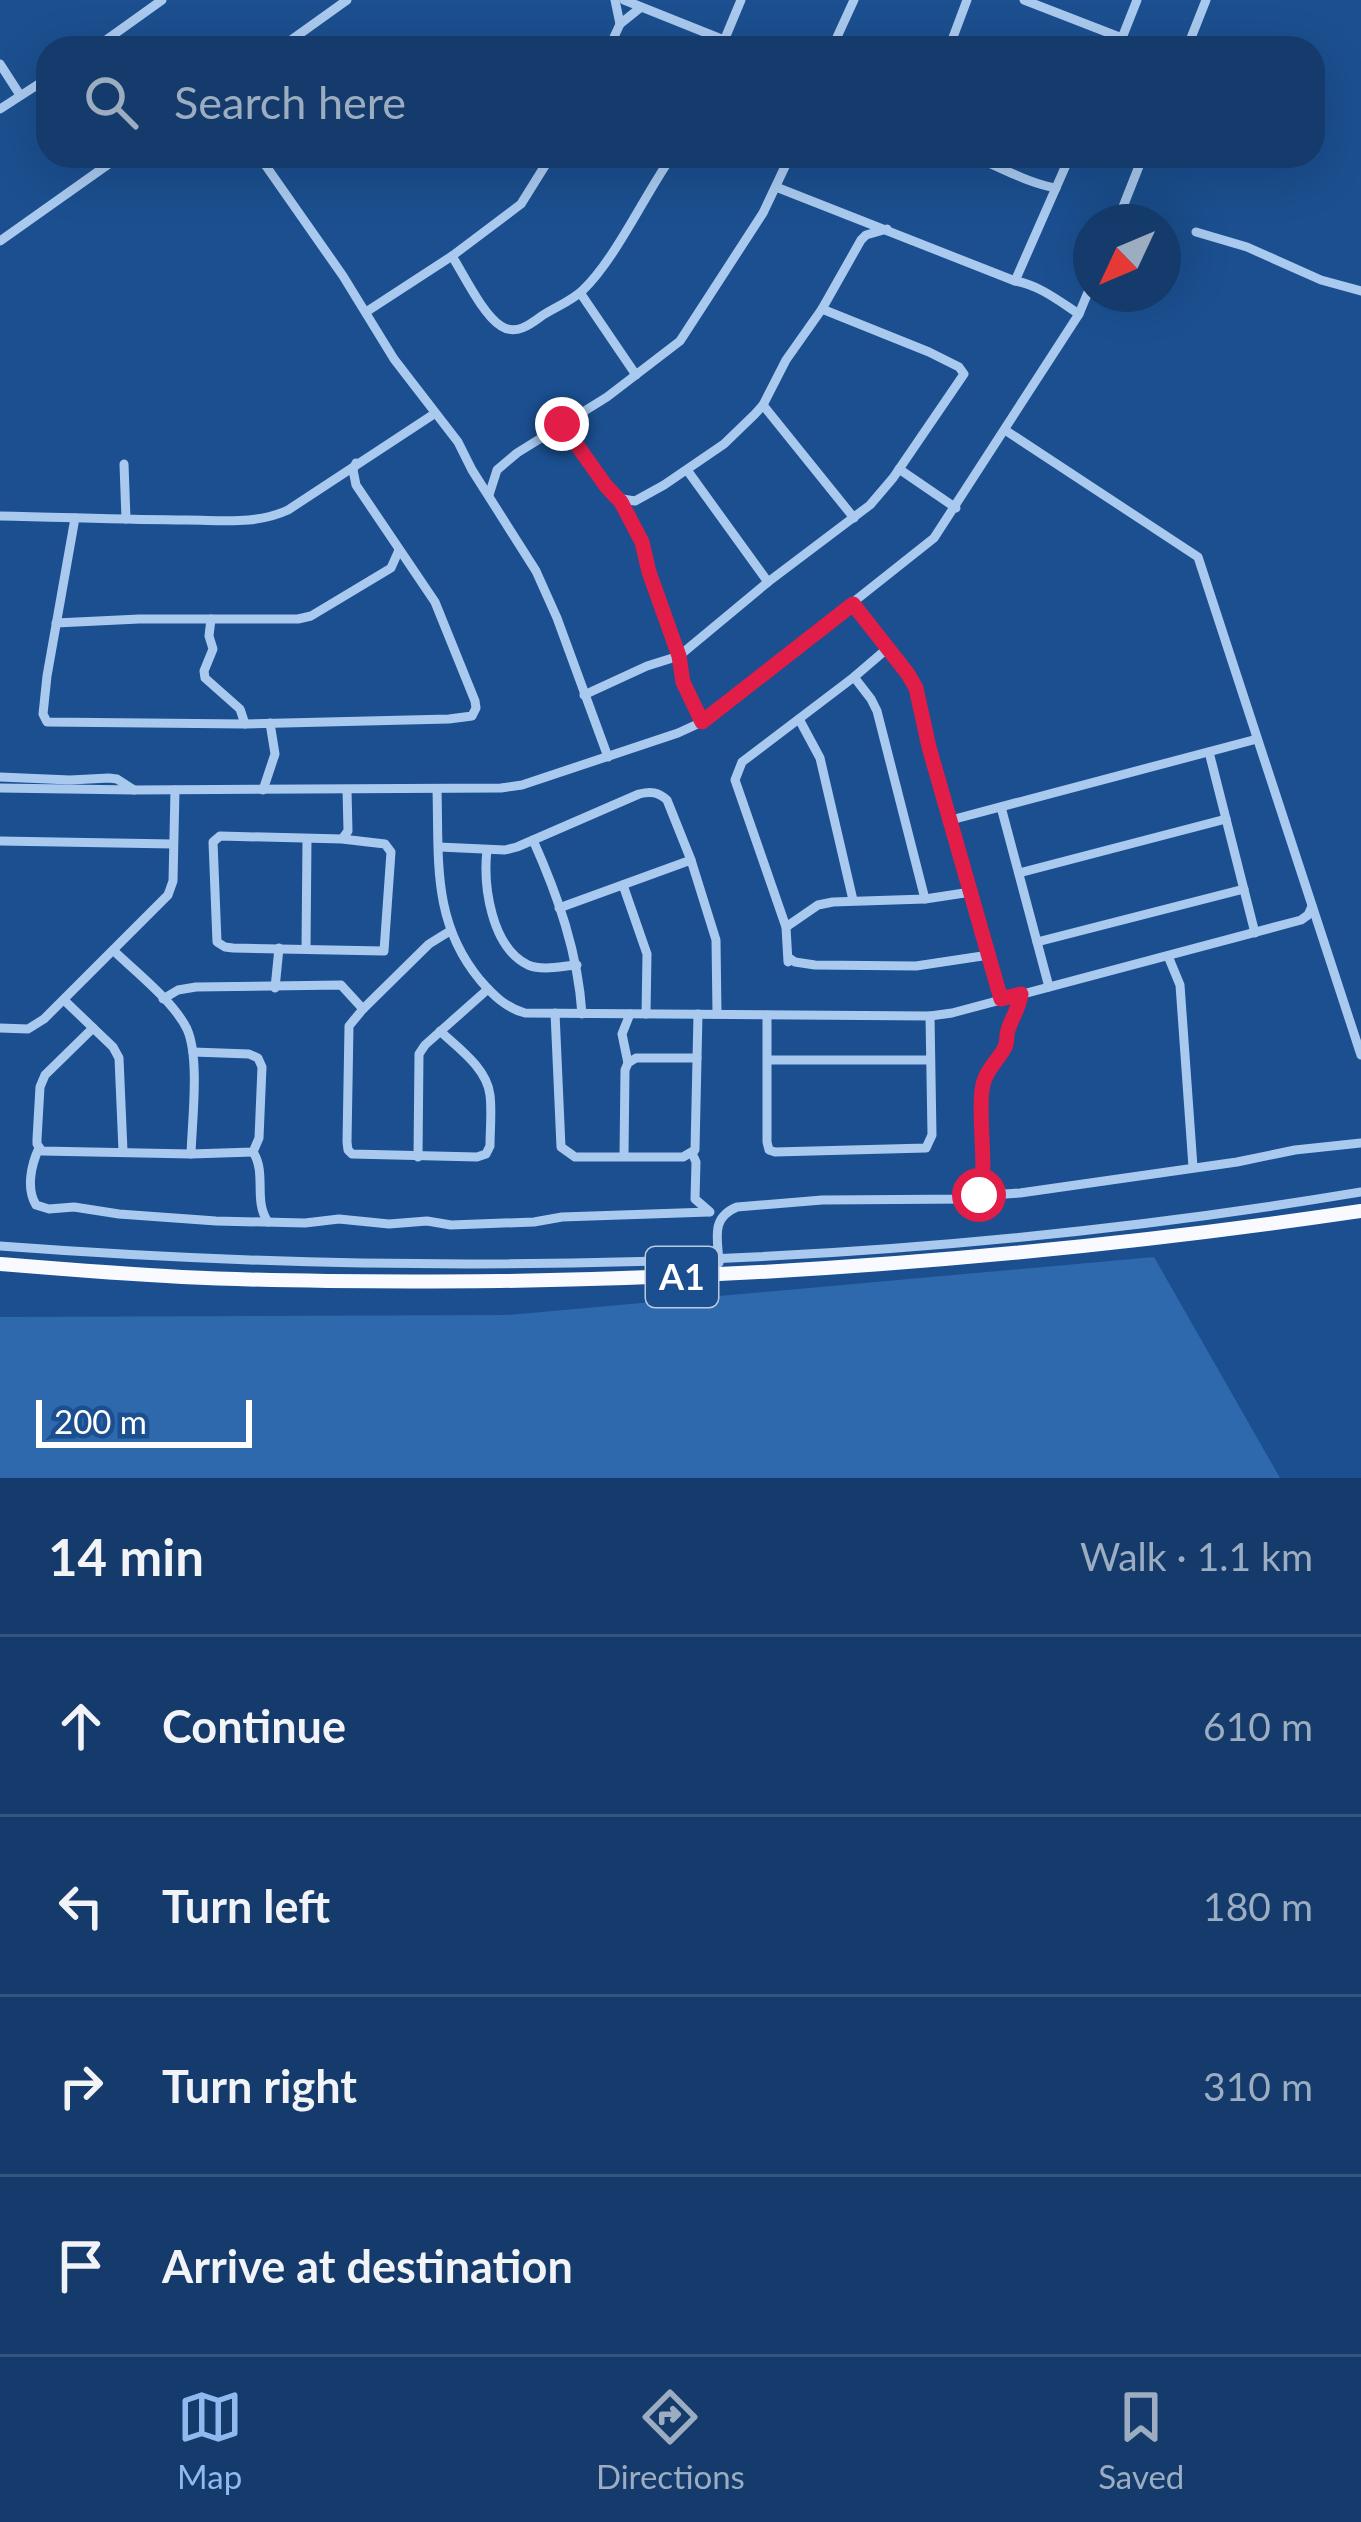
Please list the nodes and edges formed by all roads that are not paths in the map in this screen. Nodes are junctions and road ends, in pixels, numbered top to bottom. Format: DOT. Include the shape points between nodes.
graph roads {
  1 [pos="162,0"];
  2 [pos="346,0"];
  3 [pos="614,0"];
  4 [pos="624,0"];
  5 [pos="741,0"];
  6 [pos="854,0"];
  7 [pos="967,0"];
  8 [pos="1024,0"];
  9 [pos="1137,0"];
  10 [pos="1206,0"];
  11 [pos="640,8"];
  12 [pos="133,19"];
  13 [pos="620,25"];
  14 [pos="111,36"];
  15 [pos="127,36"];
  16 [pos="296,36"];
  17 [pos="615,36"];
  18 [pos="704,36"];
  19 [pos="725,36"];
  20 [pos="838,36"];
  21 [pos="954,36"];
  22 [pos="1104,36"];
  23 [pos="1123,36"];
  24 [pos="1192,36"];
  25 [pos="0,64"];
  26 [pos="36,85"];
  27 [pos="20,95"];
  28 [pos="0,109"];
  29 [pos="103,168"];
  30 [pos="267,168"];
  31 [pos="544,168"];
  32 [pos="664,168"];
  33 [pos="785,168"];
  34 [pos="999,168"];
  35 [pos="1065,168"];
  36 [pos="1139,168"];
  37 [pos="776,187"];
  38 [pos="1056,188"];
  39 [pos="1124,204"];
  40 [pos="847,215"];
  41 [pos="887,229"];
  42 [pos="1196,232"];
  43 [pos="861,240"];
  44 [pos="0,241"];
  45 [pos="452,256"];
  46 [pos="1015,281"];
  47 [pos="1361,291"];
  48 [pos="581,294"];
  49 [pos="822,310"];
  50 [pos="366,312"];
  51 [pos="1079,314"];
  52 [pos="636,375"];
  53 [pos="763,406"];
  54 [pos="434,414"];
  55 [pos="562,424"];
  56 [pos="1005,430"];
  57 [pos="356,463"];
  58 [pos="124,464"];
  59 [pos="899,469"];
  60 [pos="472,470"];
  61 [pos="497,470"];
  62 [pos="687,470"];
  63 [pos="335,478"];
  64 [pos="356,485"];
  65 [pos="489,495"];
  66 [pos="616,498"];
  67 [pos="635,500"];
  68 [pos="956,508"];
  69 [pos="0,516"];
  70 [pos="75,518"];
  71 [pos="629,518"];
  72 [pos="854,518"];
  73 [pos="126,519"];
  74 [pos="399,550"];
  75 [pos="391,568"];
  76 [pos="415,572"];
  77 [pos="768,583"];
  78 [pos="853,604"];
  79 [pos="211,619"];
  80 [pos="56,623"];
  81 [pos="889,647"];
  82 [pos="679,656"];
  83 [pos="854,677"];
  84 [pos="584,695"];
  85 [pos="799,719"];
  86 [pos="702,722"];
  87 [pos="270,723"];
  88 [pos="245,724"];
  89 [pos="1257,739"];
  90 [pos="1209,752"];
  91 [pos="608,757"];
  92 [pos="0,777"];
  93 [pos="21,783"];
  94 [pos="0,788"];
  95 [pos="175,790"];
  96 [pos="263,790"];
  97 [pos="347,790"];
  98 [pos="437,790"];
  99 [pos="1001,807"];
  100 [pos="1226,819"];
  101 [pos="951,820"];
  102 [pos="307,839"];
  103 [pos="342,839"];
  104 [pos="533,840"];
  105 [pos="0,841"];
  106 [pos="173,844"];
  107 [pos="439,847"];
  108 [pos="487,850"];
  109 [pos="691,860"];
  110 [pos="1018,873"];
  111 [pos="623,885"];
  112 [pos="1244,889"];
  113 [pos="971,892"];
  114 [pos="853,899"];
  115 [pos="925,899"];
  116 [pos="1312,906"];
  117 [pos="559,908"];
  118 [pos="786,927"];
  119 [pos="450,931"];
  120 [pos="1255,932"];
  121 [pos="1037,942"];
  122 [pos="279,948"];
  123 [pos="306,950"];
  124 [pos="114,951"];
  125 [pos="989,955"];
  126 [pos="1168,956"];
  127 [pos="577,965"];
  128 [pos="1049,987"];
  129 [pos="275,988"];
  130 [pos="488,988"];
  131 [pos="1021,994"];
  132 [pos="163,999"];
  133 [pos="1001,999"];
  134 [pos="65,1001"];
  135 [pos="363,1009"];
  136 [pos="555,1013"];
  137 [pos="582,1014"];
  138 [pos="629,1014"];
  139 [pos="646,1014"];
  140 [pos="698,1014"];
  141 [pos="717,1014"];
  142 [pos="767,1015"];
  143 [pos="930,1016"];
  144 [pos="0,1028"];
  145 [pos="92,1028"];
  146 [pos="440,1031"];
  147 [pos="193,1052"];
  148 [pos="1361,1055"];
  149 [pos="697,1058"];
  150 [pos="768,1060"];
  151 [pos="930,1060"];
  152 [pos="628,1063"];
  153 [pos="1361,1143"];
  154 [pos="39,1148"];
  155 [pos="122,1151"];
  156 [pos="253,1152"];
  157 [pos="692,1153"];
  158 [pos="191,1154"];
  159 [pos="624,1156"];
  160 [pos="418,1157"];
  161 [pos="1193,1167"];
  162 [pos="984,1182"];
  163 [pos="1361,1192"];
  164 [pos="1005,1194"];
  165 [pos="976,1198"];
  166 [pos="1361,1211"];
  167 [pos="714,1216"];
  168 [pos="268,1222"];
  169 [pos="0,1246"];
  170 [pos="719,1258"];
  171 [pos="0,1264"];
  172 [pos="719,1276"];
  1 -- 12 [label="street"];
  2 -- 16 [label="street"];
  3 -- 13 [label="street"];
  4 -- 11 [label="street"];
  5 -- 19 [label="street"];
  6 -- 20 [label="street"];
  7 -- 21 [label="street"];
  8 -- 22 [label="street"];
  9 -- 23 [label="street"];
  10 -- 24 [label="street"];
  11 -- 13 [label="street"];
  11 -- 18 [label="street"];
  12 -- 14 [label="street"];
  12 -- 15 [label="street"];
  13 -- 17 [label="street"];
  25 -- 27 [label="street"];
  26 -- 27 [label="street"];
  27 -- 28 [label="street"];
  29 -- 44 [label="street"];
  30 -- 50 [label="street"];
  31 -- 45 [label="street" via="521,204"];
  32 -- 48 [label="street"];
  33 -- 37 [label="street"];
  34 -- 38 [label="street"];
  35 -- 38 [label="street"];
  36 -- 39 [label="street"];
  37 -- 40 [label="street"];
  37 -- 52 [label="street" via="680,341"];
  38 -- 46 [label="street"];
  40 -- 41 [label="street"];
  40 -- 43 [label="street"];
  41 -- 43 [label="street"];
  41 -- 46 [label="street"];
  42 -- 47 [label="street"];
  43 -- 49 [label="street"];
  45 -- 48 [label="street" via="494,320 511,330"];
  45 -- 50 [label="street"];
  46 -- 51 [label="street"];
  48 -- 52 [label="street"];
  49 -- 53 [label="street"];
  49 -- 59 [label="street" via="964,374"];
  50 -- 54 [label="street"];
  51 -- 56 [label="street"];
  52 -- 55 [label="street"];
  53 -- 62 [label="street"];
  53 -- 72 [label="street"];
  54 -- 57 [label="street"];
  54 -- 60 [label="street"];
  55 -- 61 [label="street"];
  55 -- 66 [label="street"];
  56 -- 68 [label="street"];
  56 -- 89 [label="street" via="1198,557"];
  57 -- 63 [label="street"];
  57 -- 64 [label="street"];
  58 -- 73 [label="street"];
  59 -- 68 [label="street"];
  59 -- 72 [label="street"];
  60 -- 61 [label="street"];
  60 -- 65 [label="street"];
  61 -- 65 [label="street"];
  62 -- 67 [label="street"];
  62 -- 77 [label="street"];
  63 -- 64 [label="street"];
  63 -- 73 [label="street" via="269,518"];
  64 -- 74 [label="street"];
  65 -- 84 [label="street" via="544,588"];
  66 -- 67 [label="street"];
  66 -- 71 [label="street"];
  67 -- 71 [label="street"];
  68 -- 78 [label="street" via="934,538"];
  69 -- 70 [label="street"];
  70 -- 73 [label="street"];
  70 -- 80 [label="street"];
  71 -- 82 [label="street"];
  72 -- 77 [label="street"];
  74 -- 75 [label="street"];
  74 -- 76 [label="street"];
  75 -- 76 [label="street"];
  75 -- 79 [label="street" via="311,616"];
  76 -- 87 [label="street" via="448,630 475,701 472,716"];
  77 -- 82 [label="street"];
  78 -- 81 [label="street"];
  78 -- 86 [label="street"];
  79 -- 80 [label="street"];
  79 -- 88 [label="street" via="205,678 240,709"];
  80 -- 88 [label="street" via="47,722"];
  81 -- 83 [label="street"];
  81 -- 101 [label="street" via="916,688"];
  82 -- 84 [label="street"];
  82 -- 86 [label="street"];
  83 -- 85 [label="street"];
  83 -- 115 [label="street" via="877,711"];
  84 -- 91 [label="street"];
  85 -- 114 [label="street" via="820,758"];
  85 -- 118 [label="street" via="742,762 735,780"];
  86 -- 91 [label="street"];
  87 -- 88 [label="street"];
  87 -- 96 [label="street" via="275,754"];
  89 -- 90 [label="street"];
  89 -- 116 [label="street"];
  90 -- 99 [label="street"];
  90 -- 100 [label="street"];
  91 -- 98 [label="street" via="522,785"];
  92 -- 93 [label="street"];
  93 -- 94 [label="street"];
  93 -- 95 [label="street"];
  95 -- 96 [label="street"];
  95 -- 106 [label="street"];
  96 -- 97 [label="street"];
  97 -- 98 [label="street"];
  97 -- 103 [label="street"];
  98 -- 107 [label="street"];
  99 -- 101 [label="street"];
  99 -- 110 [label="street"];
  100 -- 110 [label="street"];
  100 -- 112 [label="street"];
  101 -- 113 [label="street"];
  102 -- 103 [label="street"];
  102 -- 122 [label="street" via="213,842 217,942"];
  102 -- 123 [label="street"];
  103 -- 123 [label="street" via="385,844 392,853 386,948"];
  104 -- 108 [label="street"];
  104 -- 109 [label="street" via="650,792 667,800"];
  104 -- 117 [label="street"];
  105 -- 106 [label="street"];
  106 -- 124 [label="street" via="168,895"];
  107 -- 108 [label="street"];
  107 -- 119 [label="street"];
  108 -- 127 [label="street" via="488,897 509,949 529,965"];
  109 -- 111 [label="street"];
  109 -- 141 [label="street" via="716,940"];
  110 -- 121 [label="street"];
  111 -- 117 [label="street"];
  111 -- 139 [label="street" via="647,955"];
  112 -- 120 [label="street"];
  112 -- 121 [label="street"];
  113 -- 115 [label="street"];
  113 -- 125 [label="street"];
  114 -- 115 [label="street"];
  114 -- 118 [label="street" via="818,905"];
  116 -- 120 [label="street" via="1301,920"];
  116 -- 148 [label="street"];
  117 -- 127 [label="street"];
  118 -- 125 [label="street" via="788,962 925,965"];
  119 -- 130 [label="street"];
  119 -- 135 [label="street"];
  120 -- 126 [label="street"];
  121 -- 128 [label="street"];
  122 -- 123 [label="street"];
  122 -- 129 [label="street"];
  124 -- 132 [label="street"];
  124 -- 134 [label="street"];
  125 -- 133 [label="street"];
  126 -- 128 [label="street"];
  126 -- 161 [label="street" via="1180,985"];
  127 -- 137 [label="street"];
  128 -- 131 [label="street"];
  129 -- 132 [label="street" via="196,987"];
  129 -- 135 [label="street" via="340,986"];
  130 -- 136 [label="street" via="510,1009"];
  130 -- 146 [label="street"];
  131 -- 133 [label="street"];
  131 -- 162 [label="street" via="1007,1043 983,1083"];
  132 -- 147 [label="street" via="183,1022"];
  133 -- 143 [label="street"];
  134 -- 144 [label="street" via="28,1029"];
  134 -- 145 [label="street"];
  135 -- 160 [label="street" via="348,1036 347,1150"];
  136 -- 137 [label="street"];
  136 -- 159 [label="street" via="561,1147 575,1157"];
  137 -- 138 [label="street"];
  138 -- 139 [label="street"];
  138 -- 152 [label="street" via="622,1034"];
  139 -- 140 [label="street"];
  140 -- 141 [label="street"];
  140 -- 149 [label="street"];
  141 -- 142 [label="street"];
  142 -- 143 [label="street"];
  142 -- 150 [label="street"];
  143 -- 151 [label="street"];
  145 -- 154 [label="street" via="45,1075"];
  145 -- 155 [label="street" via="119,1058"];
  146 -- 160 [label="street" via="417,1064"];
  146 -- 160 [label="street" via="486,1080 490,1146 477,1157"];
  147 -- 156 [label="street" via="258,1058"];
  147 -- 158 [label="street"];
  149 -- 152 [label="street"];
  149 -- 157 [label="street"];
  150 -- 151 [label="street"];
  150 -- 151 [label="street" via="767,1142 775,1152 926,1148"];
  152 -- 159 [label="street"];
  153 -- 161 [label="street"];
  154 -- 155 [label="street"];
  154 -- 168 [label="street" via="36,1205"];
  155 -- 158 [label="street"];
  156 -- 158 [label="street"];
  156 -- 168 [label="street"];
  157 -- 159 [label="street"];
  157 -- 167 [label="street" via="695,1199"];
  161 -- 164 [label="street"];
  162 -- 164 [label="street"];
  162 -- 165 [label="street"];
  163 -- 170 [label="street" via="1074,1231"];
  164 -- 165 [label="street"];
  165 -- 167 [label="street" via="747,1205"];
  166 -- 172 [label="highway, A1" via="1032,1252"];
  167 -- 168 [label="street"];
  167 -- 170 [label="street"];
  169 -- 170 [label="street" via="354,1264"];
  170 -- 172 [label="street"];
  171 -- 172 [label="highway, A1" via="419,1282"];
}
